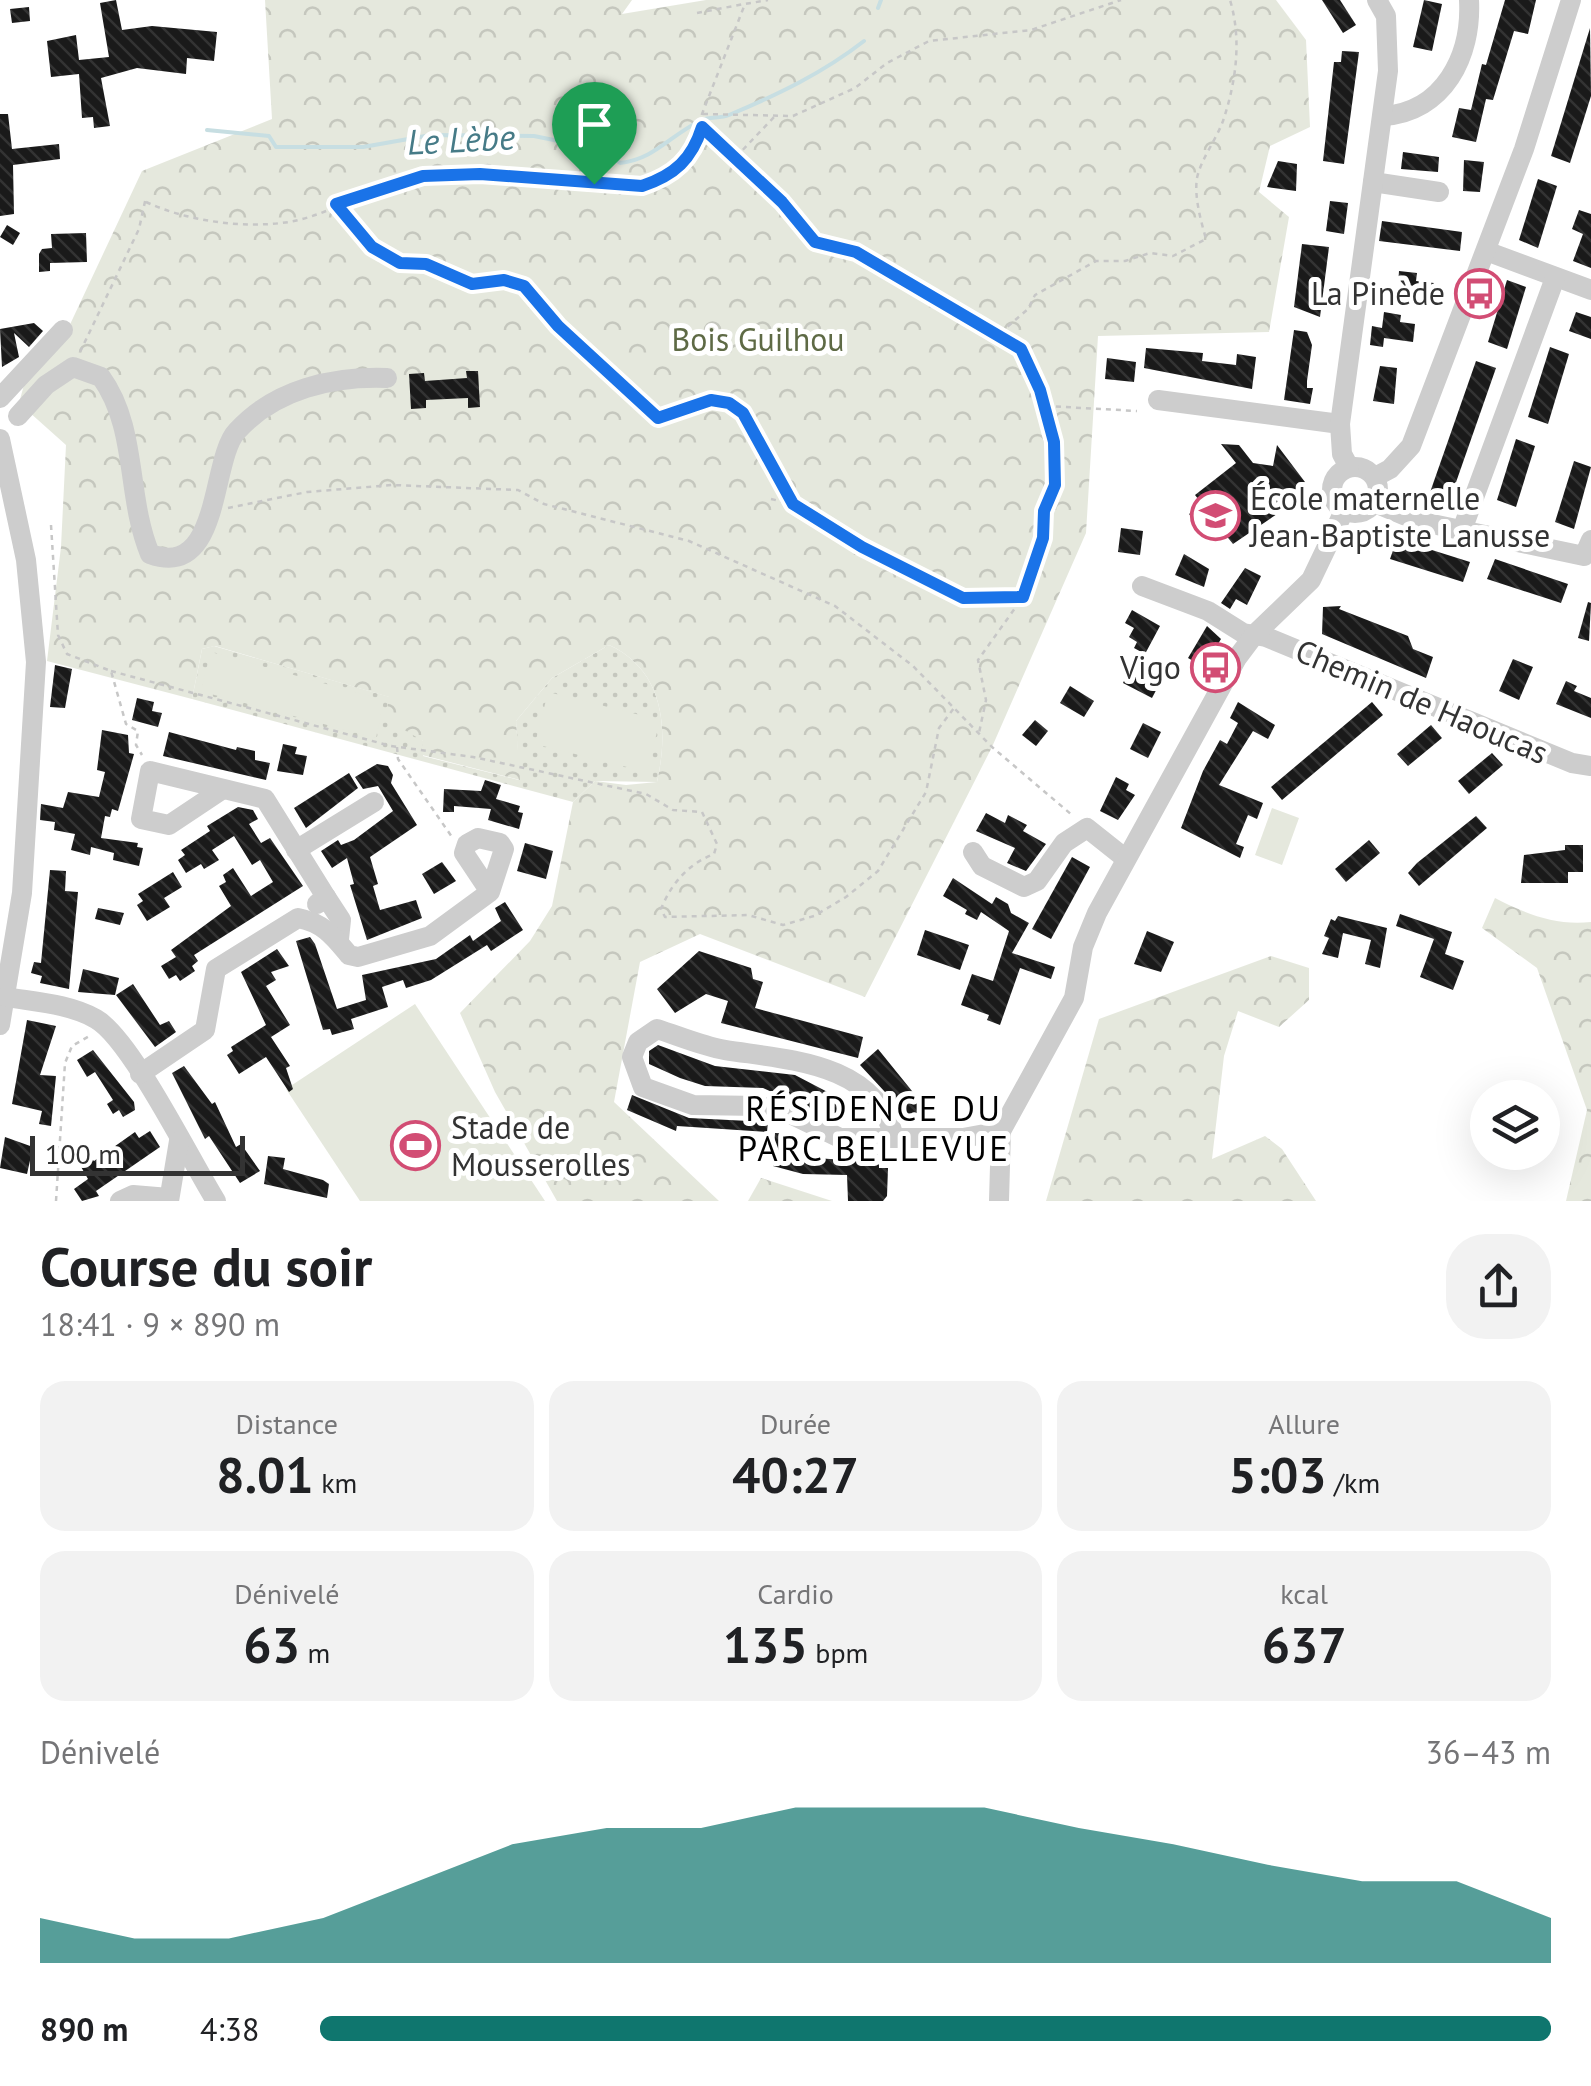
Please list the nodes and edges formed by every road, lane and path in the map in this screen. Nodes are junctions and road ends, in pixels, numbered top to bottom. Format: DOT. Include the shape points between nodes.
graph roads {
  1 [pos="768,0"];
  2 [pos="1121,0"];
  3 [pos="1230,0"];
  4 [pos="1377,0"];
  5 [pos="1469,0"];
  6 [pos="1571,0"];
  7 [pos="746,4"];
  8 [pos="698,13"];
  9 [pos="702,114"];
  10 [pos="776,115"];
  11 [pos="1382,116"];
  12 [pos="702,127"];
  13 [pos="735,158"];
  14 [pos="1374,182"];
  15 [pos="1439,192"];
  16 [pos="336,204"];
  17 [pos="1486,251"];
  18 [pos="1556,278"];
  19 [pos="1591,290"];
  20 [pos="62,330"];
  21 [pos="999,334"];
  22 [pos="73,367"];
  23 [pos="386,378"];
  24 [pos="0,398"];
  25 [pos="1158,400"];
  26 [pos="1044,406"];
  27 [pos="1137,411"];
  28 [pos="18,416"];
  29 [pos="1340,424"];
  30 [pos="0,439"];
  31 [pos="1349,468"];
  32 [pos="1375,477"];
  33 [pos="772,499"];
  34 [pos="1375,503"];
  35 [pos="793,504"];
  36 [pos="1344,511"];
  37 [pos="212,512"];
  38 [pos="52,525"];
  39 [pos="1462,530"];
  40 [pos="1589,551"];
  41 [pos="1142,586"];
  42 [pos="1023,597"];
  43 [pos="1255,634"];
  44 [pos="110,671"];
  45 [pos="954,708"];
  46 [pos="978,733"];
  47 [pos="397,747"];
  48 [pos="1591,766"];
  49 [pos="150,771"];
  50 [pos="223,789"];
  51 [pos="374,802"];
  52 [pos="1087,828"];
  53 [pos="464,848"];
  54 [pos="296,850"];
  55 [pos="973,852"];
  56 [pos="1126,858"];
  57 [pos="490,892"];
  58 [pos="326,897"];
  59 [pos="298,918"];
  60 [pos="339,939"];
  61 [pos="6,996"];
  62 [pos="0,1025"];
  63 [pos="106,1026"];
  64 [pos="140,1074"];
  65 [pos="1001,1131"];
  66 [pos="894,1137"];
  67 [pos="964,1138"];
  68 [pos="179,1142"];
  69 [pos="1000,1165"];
  70 [pos="169,1199"];
  71 [pos="56,1201"];
  72 [pos="120,1201"];
  73 [pos="216,1201"];
  74 [pos="998,1201"];
  1 -- 7 [label="path"];
  2 -- 10 [label="path" via="1031,30 929,41 840,96 793,116"];
  3 -- 21 [label="path" via="1238,25 1232,80 1223,122 1197,179 1206,239 1173,256 1096,262 1035,295"];
  4 -- 11 [label="street" via="1386,16"];
  5 -- 11 [label="street" via="1460,68 1408,114"];
  6 -- 17 [label="street"];
  7 -- 8 [label="path"];
  7 -- 9 [label="path"];
  9 -- 10 [label="path"];
  9 -- 12 [label="path"];
  10 -- 13 [label="path"];
  11 -- 14 [label="street"];
  12 -- 13 [label="path"];
  12 -- 16 [label="path" via="694,156 642,186 423,176"];
  13 -- 21 [label="path" via="815,242 856,252"];
  14 -- 15 [label="street"];
  14 -- 29 [label="street"];
  16 -- 22 [label="path" via="290,222 271,222 174,215 146,199 139,228"];
  16 -- 35 [label="path" via="372,247 400,263 426,264 472,284 504,280 524,286 658,418 711,400 729,403 743,413"];
  17 -- 18 [label="street"];
  17 -- 32 [label="street" via="1411,446"];
  18 -- 19 [label="street"];
  18 -- 39 [label="street"];
  20 -- 24 [label="street"];
  21 -- 26 [label="path" via="1021,349"];
  22 -- 28 [label="street"];
  22 -- 37 [label="street" via="101,376 117,399 137,524 150,554 166,560 184,554"];
  23 -- 37 [label="street" via="345,376 260,411 233,434"];
  25 -- 29 [label="street"];
  26 -- 27 [label="path"];
  26 -- 42 [label="path" via="1055,485"];
  29 -- 31 [label="street"];
  30 -- 61 [label="street" via="26,560 36,662 22,893"];
  31 -- 32 [label="street"];
  31 -- 36 [label="street" via="1336,477 1332,491"];
  32 -- 34 [label="street"];
  33 -- 35 [label="path"];
  34 -- 36 [label="street" via="1362,512"];
  34 -- 39 [label="street" via="1395,515"];
  35 -- 42 [label="path" via="963,598"];
  36 -- 43 [label="street" via="1311,580"];
  37 -- 45 [label="path" via="307,492 392,485 518,490 544,504 688,540 835,606 913,666"];
  38 -- 44 [label="path" via="58,635 66,654"];
  39 -- 40 [label="street"];
  41 -- 43 [label="street, Chemin de Haoucas"];
  42 -- 46 [label="path" via="978,660 986,700"];
  43 -- 48 [label="street, Chemin de Haoucas"];
  43 -- 56 [label="street"];
  44 -- 47 [label="path"];
  44 -- 49 [label="path"];
  45 -- 46 [label="path"];
  45 -- 47 [label="path" via="939,728 926,792 878,870 814,916 783,926 748,916 665,917 661,910 672,887 714,854 717,844 702,812 474,757"];
  46 -- 52 [label="path"];
  47 -- 53 [label="path" via="398,760"];
  49 -- 50 [label="street"];
  49 -- 50 [label="street" via="141,819 169,826"];
  50 -- 54 [label="street" via="265,799"];
  51 -- 54 [label="street"];
  52 -- 55 [label="street" via="1064,843 1037,881 1024,886 982,866"];
  52 -- 56 [label="street"];
  53 -- 57 [label="street"];
  53 -- 57 [label="street" via="483,838 504,849"];
  54 -- 58 [label="street"];
  56 -- 65 [label="street" via="1088,930 1074,998"];
  57 -- 60 [label="street" via="430,936 358,957"];
  58 -- 59 [label="street"];
  58 -- 60 [label="street" via="340,920"];
  59 -- 60 [label="street"];
  59 -- 64 [label="street" via="216,969 205,1030"];
  61 -- 62 [label="street"];
  61 -- 63 [label="street" via="74,1010"];
  63 -- 64 [label="street"];
  63 -- 71 [label="path" via="72,1046 65,1063"];
  64 -- 68 [label="street"];
  65 -- 67 [label="street"];
  65 -- 69 [label="street"];
  66 -- 66 [label="street" via="840,1138 760,1106 693,1105 644,1086 632,1058 638,1042 657,1028 721,1049 786,1057 852,1078 888,1116"];
  66 -- 67 [label="street"];
  67 -- 69 [label="street"];
  68 -- 70 [label="street"];
  68 -- 73 [label="street"];
  69 -- 74 [label="street"];
  70 -- 72 [label="street" via="132,1195"];
}
